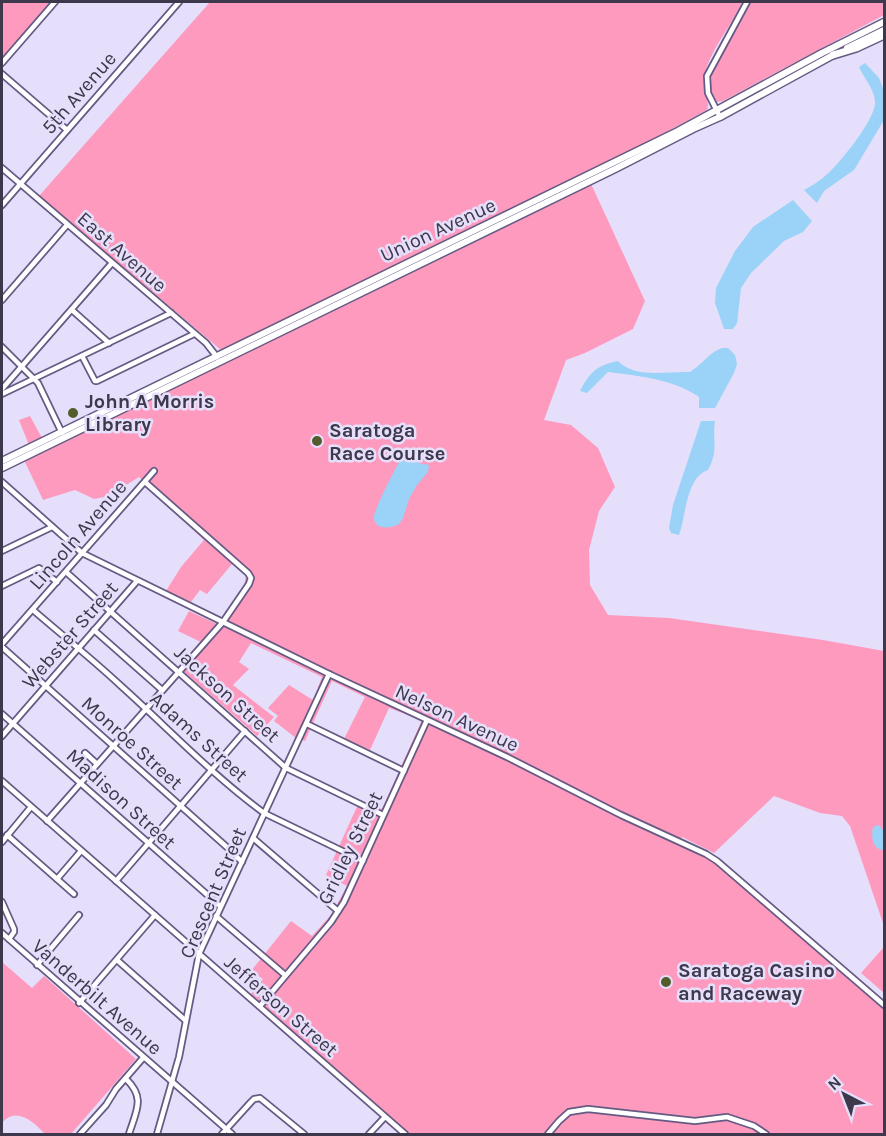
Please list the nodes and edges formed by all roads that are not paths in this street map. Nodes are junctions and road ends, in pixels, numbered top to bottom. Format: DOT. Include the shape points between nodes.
graph roads {
  1 [pos="55,2"];
  2 [pos="168,2"];
  3 [pos="179,2"];
  4 [pos="747,2"];
  5 [pos="174,7"];
  6 [pos="885,22"];
  7 [pos="885,33"];
  8 [pos="833,55"];
  9 [pos="2,63"];
  10 [pos="2,74"];
  11 [pos="718,114"];
  12 [pos="67,130"];
  13 [pos="2,168"];
  14 [pos="20,184"];
  15 [pos="2,205"];
  16 [pos="67,225"];
  17 [pos="112,263"];
  18 [pos="2,300"];
  19 [pos="72,310"];
  20 [pos="171,314"];
  21 [pos="194,334"];
  22 [pos="109,343"];
  23 [pos="2,346"];
  24 [pos="82,356"];
  25 [pos="218,359"];
  26 [pos="22,365"];
  27 [pos="35,378"];
  28 [pos="2,389"];
  29 [pos="2,394"];
  30 [pos="63,434"];
  31 [pos="2,460"];
  32 [pos="2,468"];
  33 [pos="154,471"];
  34 [pos="2,482"];
  35 [pos="145,482"];
  36 [pos="52,527"];
  37 [pos="2,551"];
  38 [pos="82,553"];
  39 [pos="66,572"];
  40 [pos="137,581"];
  41 [pos="57,582"];
  42 [pos="2,586"];
  43 [pos="33,610"];
  44 [pos="111,611"];
  45 [pos="223,622"];
  46 [pos="94,630"];
  47 [pos="2,646"];
  48 [pos="78,649"];
  49 [pos="178,671"];
  50 [pos="329,674"];
  51 [pos="45,686"];
  52 [pos="162,690"];
  53 [pos="145,708"];
  54 [pos="2,714"];
  55 [pos="428,720"];
  56 [pos="12,724"];
  57 [pos="307,724"];
  58 [pos="245,731"];
  59 [pos="2,735"];
  60 [pos="113,746"];
  61 [pos="85,753"];
  62 [pos="97,764"];
  63 [pos="286,768"];
  64 [pos="212,770"];
  65 [pos="404,771"];
  66 [pos="2,781"];
  67 [pos="80,783"];
  68 [pos="32,807"];
  69 [pos="181,807"];
  70 [pos="264,813"];
  71 [pos="383,815"];
  72 [pos="47,821"];
  73 [pos="7,835"];
  74 [pos="253,838"];
  75 [pos="2,842"];
  76 [pos="148,844"];
  77 [pos="81,851"];
  78 [pos="363,861"];
  79 [pos="242,862"];
  80 [pos="57,879"];
  81 [pos="116,881"];
  82 [pos="74,894"];
  83 [pos="2,902"];
  84 [pos="220,906"];
  85 [pos="338,911"];
  86 [pos="79,915"];
  87 [pos="155,915"];
  88 [pos="216,916"];
  89 [pos="2,933"];
  90 [pos="9,939"];
  91 [pos="199,954"];
  92 [pos="117,960"];
  93 [pos="37,965"];
  94 [pos="285,975"];
  95 [pos="79,1003"];
  96 [pos="885,1005"];
  97 [pos="260,1006"];
  98 [pos="185,1020"];
  99 [pos="143,1059"];
  100 [pos="126,1079"];
  101 [pos="172,1083"];
  102 [pos="385,1117"];
  103 [pos="224,1132"];
  104 [pos="80,1134"];
  105 [pos="129,1134"];
  106 [pos="157,1134"];
  107 [pos="232,1134"];
  108 [pos="304,1134"];
  109 [pos="369,1134"];
  110 [pos="405,1134"];
  111 [pos="548,1134"];
  112 [pos="766,1134"];
  1 -- 9 [label="street"];
  2 -- 5 [label="street"];
  3 -- 5 [label="street, 5th Avenue"];
  4 -- 11 [label="street" via="707,76 708,93"];
  5 -- 12 [label="street, 5th Avenue"];
  6 -- 11 [label="main road, Union Avenue" via="822,53"];
  7 -- 8 [label="highway"];
  8 -- 11 [label="main road, Union Avenue"];
  10 -- 12 [label="street"];
  11 -- 25 [label="main road, Union Avenue"];
  12 -- 14 [label="street, 5th Avenue"];
  13 -- 14 [label="street, East Avenue"];
  14 -- 15 [label="street, 5th Avenue"];
  14 -- 16 [label="street, East Avenue"];
  16 -- 17 [label="street, East Avenue"];
  16 -- 18 [label="street"];
  17 -- 19 [label="street"];
  17 -- 20 [label="street, East Avenue"];
  19 -- 22 [label="street"];
  19 -- 26 [label="street"];
  20 -- 21 [label="street, East Avenue"];
  20 -- 22 [label="street"];
  21 -- 24 [label="street" via="97,381"];
  21 -- 25 [label="street, East Avenue"];
  22 -- 24 [label="street"];
  23 -- 26 [label="street"];
  24 -- 27 [label="street"];
  25 -- 30 [label="main road, Union Avenue"];
  26 -- 27 [label="street"];
  26 -- 28 [label="street"];
  27 -- 29 [label="street"];
  27 -- 30 [label="street"];
  30 -- 31 [label="main road, Union Avenue"];
  30 -- 32 [label="main road, Union Avenue"];
  33 -- 35 [label="street, Lincoln Avenue"];
  34 -- 36 [label="street, Nelson Avenue"];
  35 -- 38 [label="street, Lincoln Avenue"];
  35 -- 45 [label="street" via="250,576 249,585"];
  36 -- 37 [label="street"];
  36 -- 38 [label="street, Nelson Avenue"];
  38 -- 39 [label="street, Lincoln Avenue"];
  38 -- 40 [label="street, Nelson Avenue"];
  39 -- 41 [label="street, Lincoln Avenue"];
  39 -- 44 [label="street, Jackson Street"];
  40 -- 44 [label="street, Webster Street"];
  40 -- 45 [label="street, Nelson Avenue"];
  41 -- 42 [label="street" via="39,568"];
  41 -- 43 [label="street, Lincoln Avenue"];
  43 -- 47 [label="street, Lincoln Avenue"];
  43 -- 48 [label="street, Adams Street"];
  44 -- 46 [label="street, Webster Street"];
  44 -- 49 [label="street, Jackson Street"];
  45 -- 49 [label="street"];
  45 -- 50 [label="street, Nelson Avenue"];
  46 -- 48 [label="street, Webster Street"];
  46 -- 52 [label="street"];
  47 -- 51 [label="street, Monroe Street"];
  48 -- 51 [label="street, Webster Street"];
  48 -- 53 [label="street, Adams Street"];
  49 -- 52 [label="street"];
  49 -- 58 [label="street, Jackson Street"];
  50 -- 55 [label="street, Nelson Avenue"];
  50 -- 57 [label="street, Crescent Street"];
  51 -- 56 [label="street, Webster Street"];
  51 -- 60 [label="street, Monroe Street"];
  52 -- 53 [label="street"];
  53 -- 60 [label="street"];
  53 -- 64 [label="street, Adams Street"];
  54 -- 56 [label="street, Madison Street"];
  55 -- 65 [label="street, Gridley Street"];
  55 -- 96 [label="street, Nelson Avenue" via="706,854"];
  56 -- 59 [label="street, Webster Street"];
  56 -- 67 [label="street, Madison Street"];
  57 -- 63 [label="street, Crescent Street"];
  57 -- 65 [label="street"];
  58 -- 63 [label="street, Jackson Street"];
  58 -- 64 [label="street"];
  60 -- 62 [label="street"];
  60 -- 69 [label="street, Monroe Street"];
  61 -- 62 [label="street"];
  62 -- 67 [label="street"];
  63 -- 70 [label="street, Crescent Street"];
  63 -- 71 [label="street, Jackson Street"];
  64 -- 69 [label="street"];
  64 -- 70 [label="street, Adams Street"];
  65 -- 71 [label="street, Gridley Street"];
  66 -- 68 [label="street, Jefferson Street"];
  67 -- 72 [label="street"];
  67 -- 76 [label="street, Madison Street"];
  68 -- 72 [label="street, Jefferson Street"];
  68 -- 73 [label="street"];
  69 -- 76 [label="street"];
  69 -- 79 [label="street, Monroe Street"];
  70 -- 74 [label="street, Crescent Street"];
  70 -- 78 [label="street, Adams Street"];
  71 -- 78 [label="street, Gridley Street"];
  72 -- 77 [label="street, Jefferson Street"];
  73 -- 75 [label="street"];
  73 -- 80 [label="street"];
  74 -- 79 [label="street, Crescent Street"];
  74 -- 85 [label="street"];
  76 -- 81 [label="street"];
  76 -- 84 [label="street, Madison Street"];
  77 -- 80 [label="street"];
  77 -- 81 [label="street, Jefferson Street"];
  78 -- 85 [label="street, Gridley Street"];
  79 -- 84 [label="street, Crescent Street"];
  80 -- 82 [label="street"];
  81 -- 87 [label="street, Jefferson Street"];
  83 -- 90 [label="street" via="14,929"];
  84 -- 88 [label="street, Crescent Street"];
  85 -- 94 [label="street, Gridley Street"];
  86 -- 93 [label="street"];
  87 -- 91 [label="street, Jefferson Street"];
  87 -- 92 [label="street"];
  88 -- 91 [label="street, Crescent Street"];
  88 -- 94 [label="street"];
  89 -- 90 [label="street, Vanderbilt Avenue"];
  90 -- 93 [label="street, Vanderbilt Avenue"];
  91 -- 97 [label="street, Jefferson Street"];
  91 -- 98 [label="street, Crescent Street"];
  92 -- 95 [label="street"];
  92 -- 98 [label="street"];
  93 -- 95 [label="street, Vanderbilt Avenue"];
  94 -- 97 [label="street, Gridley Street"];
  95 -- 99 [label="street, Vanderbilt Avenue"];
  97 -- 102 [label="street, Jefferson Street"];
  98 -- 101 [label="street, Crescent Street"];
  99 -- 100 [label="street"];
  99 -- 101 [label="street, Vanderbilt Avenue"];
  100 -- 104 [label="street"];
  100 -- 105 [label="street" via="138,1098"];
  101 -- 103 [label="street, Vanderbilt Avenue"];
  101 -- 106 [label="street, Crescent Street"];
  102 -- 109 [label="street"];
  102 -- 110 [label="street, Jefferson Street"];
  103 -- 107 [label="street, Vanderbilt Avenue"];
  103 -- 108 [label="street" via="250,1102 260,1098"];
  111 -- 112 [label="street" via="569,1112 588,1108 695,1121 727,1117"];
}
